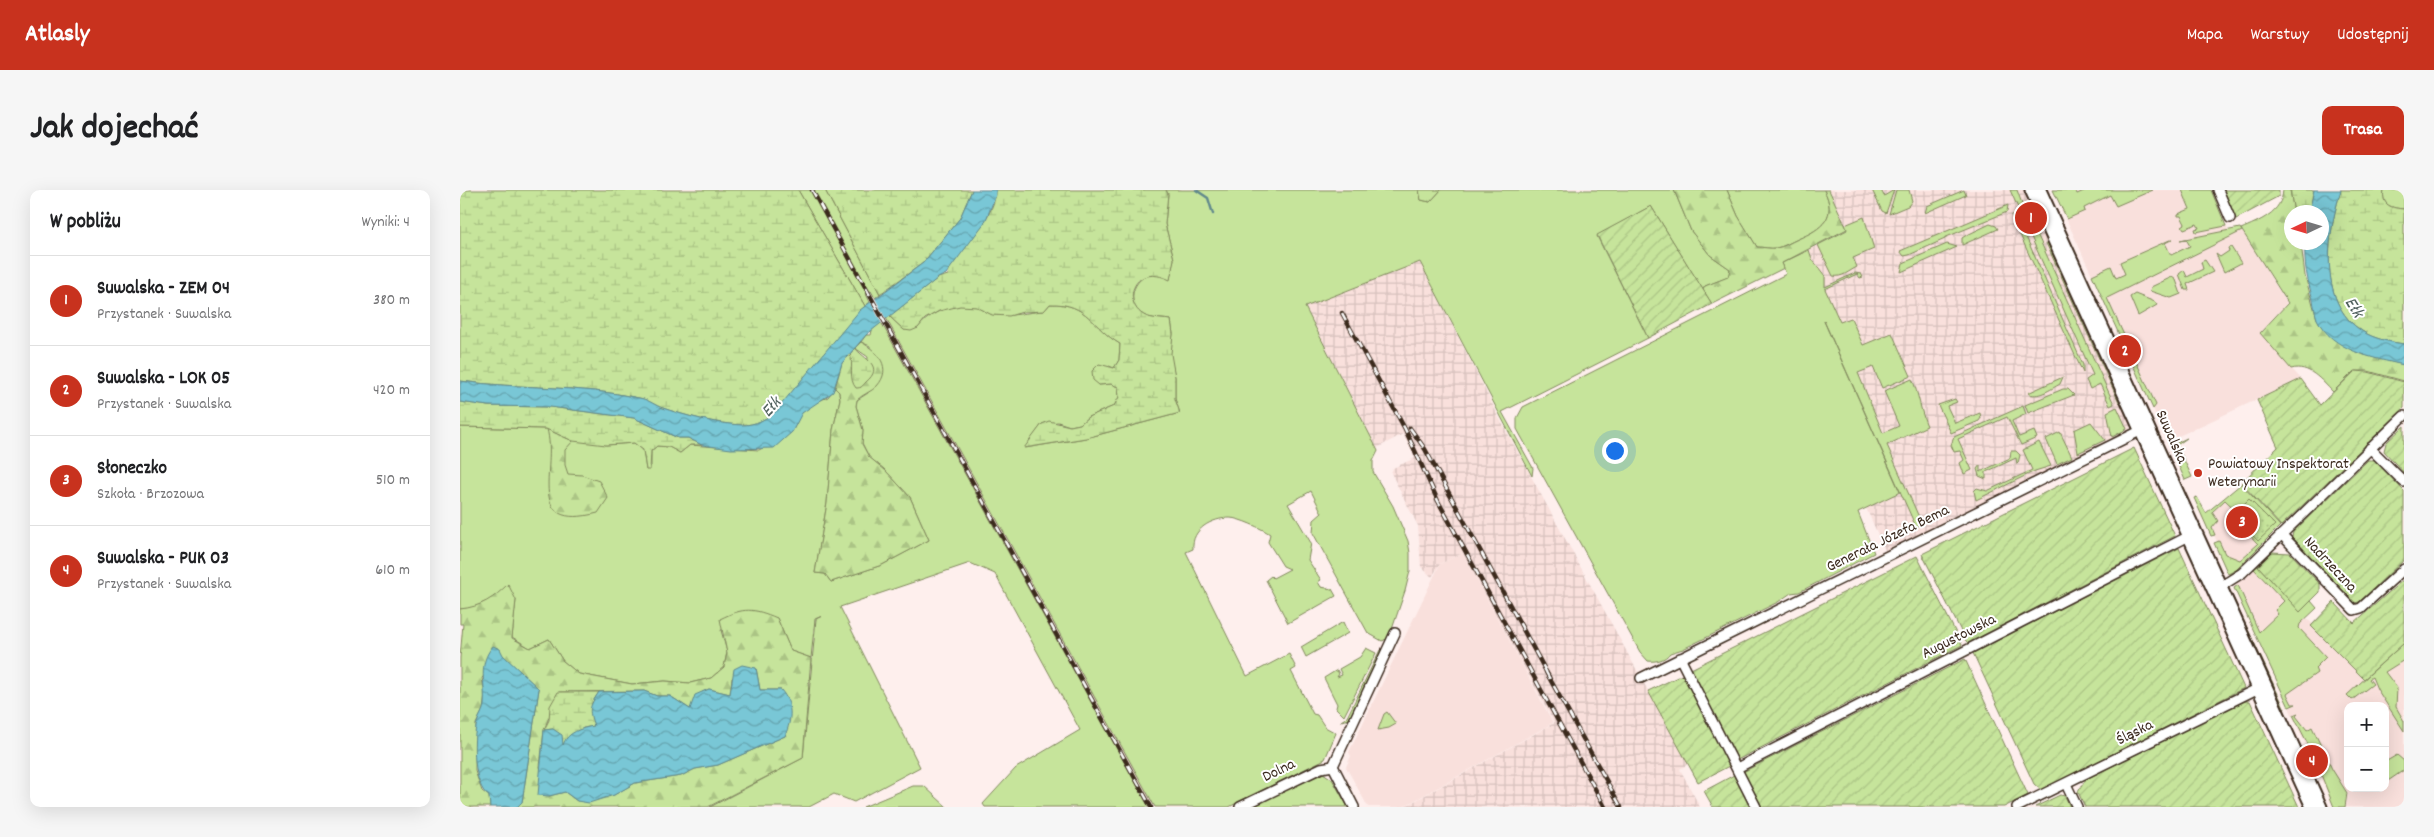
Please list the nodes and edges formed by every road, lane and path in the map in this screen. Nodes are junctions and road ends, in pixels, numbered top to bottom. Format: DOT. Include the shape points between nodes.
graph roads {
  1 [pos="2030,190"];
  2 [pos="2040,190"];
  3 [pos="2218,190"];
  4 [pos="2230,218"];
  5 [pos="2404,416"];
  6 [pos="2144,429"];
  7 [pos="2370,448"];
  8 [pos="2404,482"];
  9 [pos="2192,535"];
  10 [pos="2282,535"];
  11 [pos="2404,569"];
  12 [pos="2217,589"];
  13 [pos="1395,633"];
  14 [pos="1680,658"];
  15 [pos="1641,678"];
  16 [pos="2262,686"];
  17 [pos="1333,766"];
  18 [pos="1737,768"];
  19 [pos="2066,784"];
  20 [pos="1240,807"];
  21 [pos="1354,807"];
  22 [pos="1756,807"];
  23 [pos="2017,807"];
  24 [pos="2077,807"];
  25 [pos="2312,807"];
  26 [pos="2321,807"];
  1 -- 6 [label="street, Suwalska"];
  2 -- 6 [label="street, Suwalska"];
  3 -- 4 [label="street"];
  5 -- 7 [label="street"];
  6 -- 9 [label="street, Suwalska"];
  6 -- 14 [label="street, Generała Józefa Bema"];
  7 -- 8 [label="street"];
  7 -- 10 [label="street"];
  9 -- 12 [label="street, Suwalska"];
  9 -- 18 [label="street, Augustowska"];
  10 -- 11 [label="street, Nadrzeczna" via="2354,610 2361,608"];
  10 -- 12 [label="street" via="2242,573"];
  12 -- 16 [label="street, Suwalska"];
  13 -- 17 [label="street"];
  14 -- 15 [label="street, Generała Józefa Bema"];
  14 -- 18 [label="street"];
  16 -- 19 [label="street, Śląska"];
  16 -- 25 [label="street, Suwalska"];
  16 -- 26 [label="street, Suwalska"];
  17 -- 20 [label="street, Dolna" via="1321,768"];
  17 -- 21 [label="street"];
  18 -- 22 [label="street"];
  19 -- 23 [label="street, Śląska"];
  19 -- 24 [label="street"];
}
